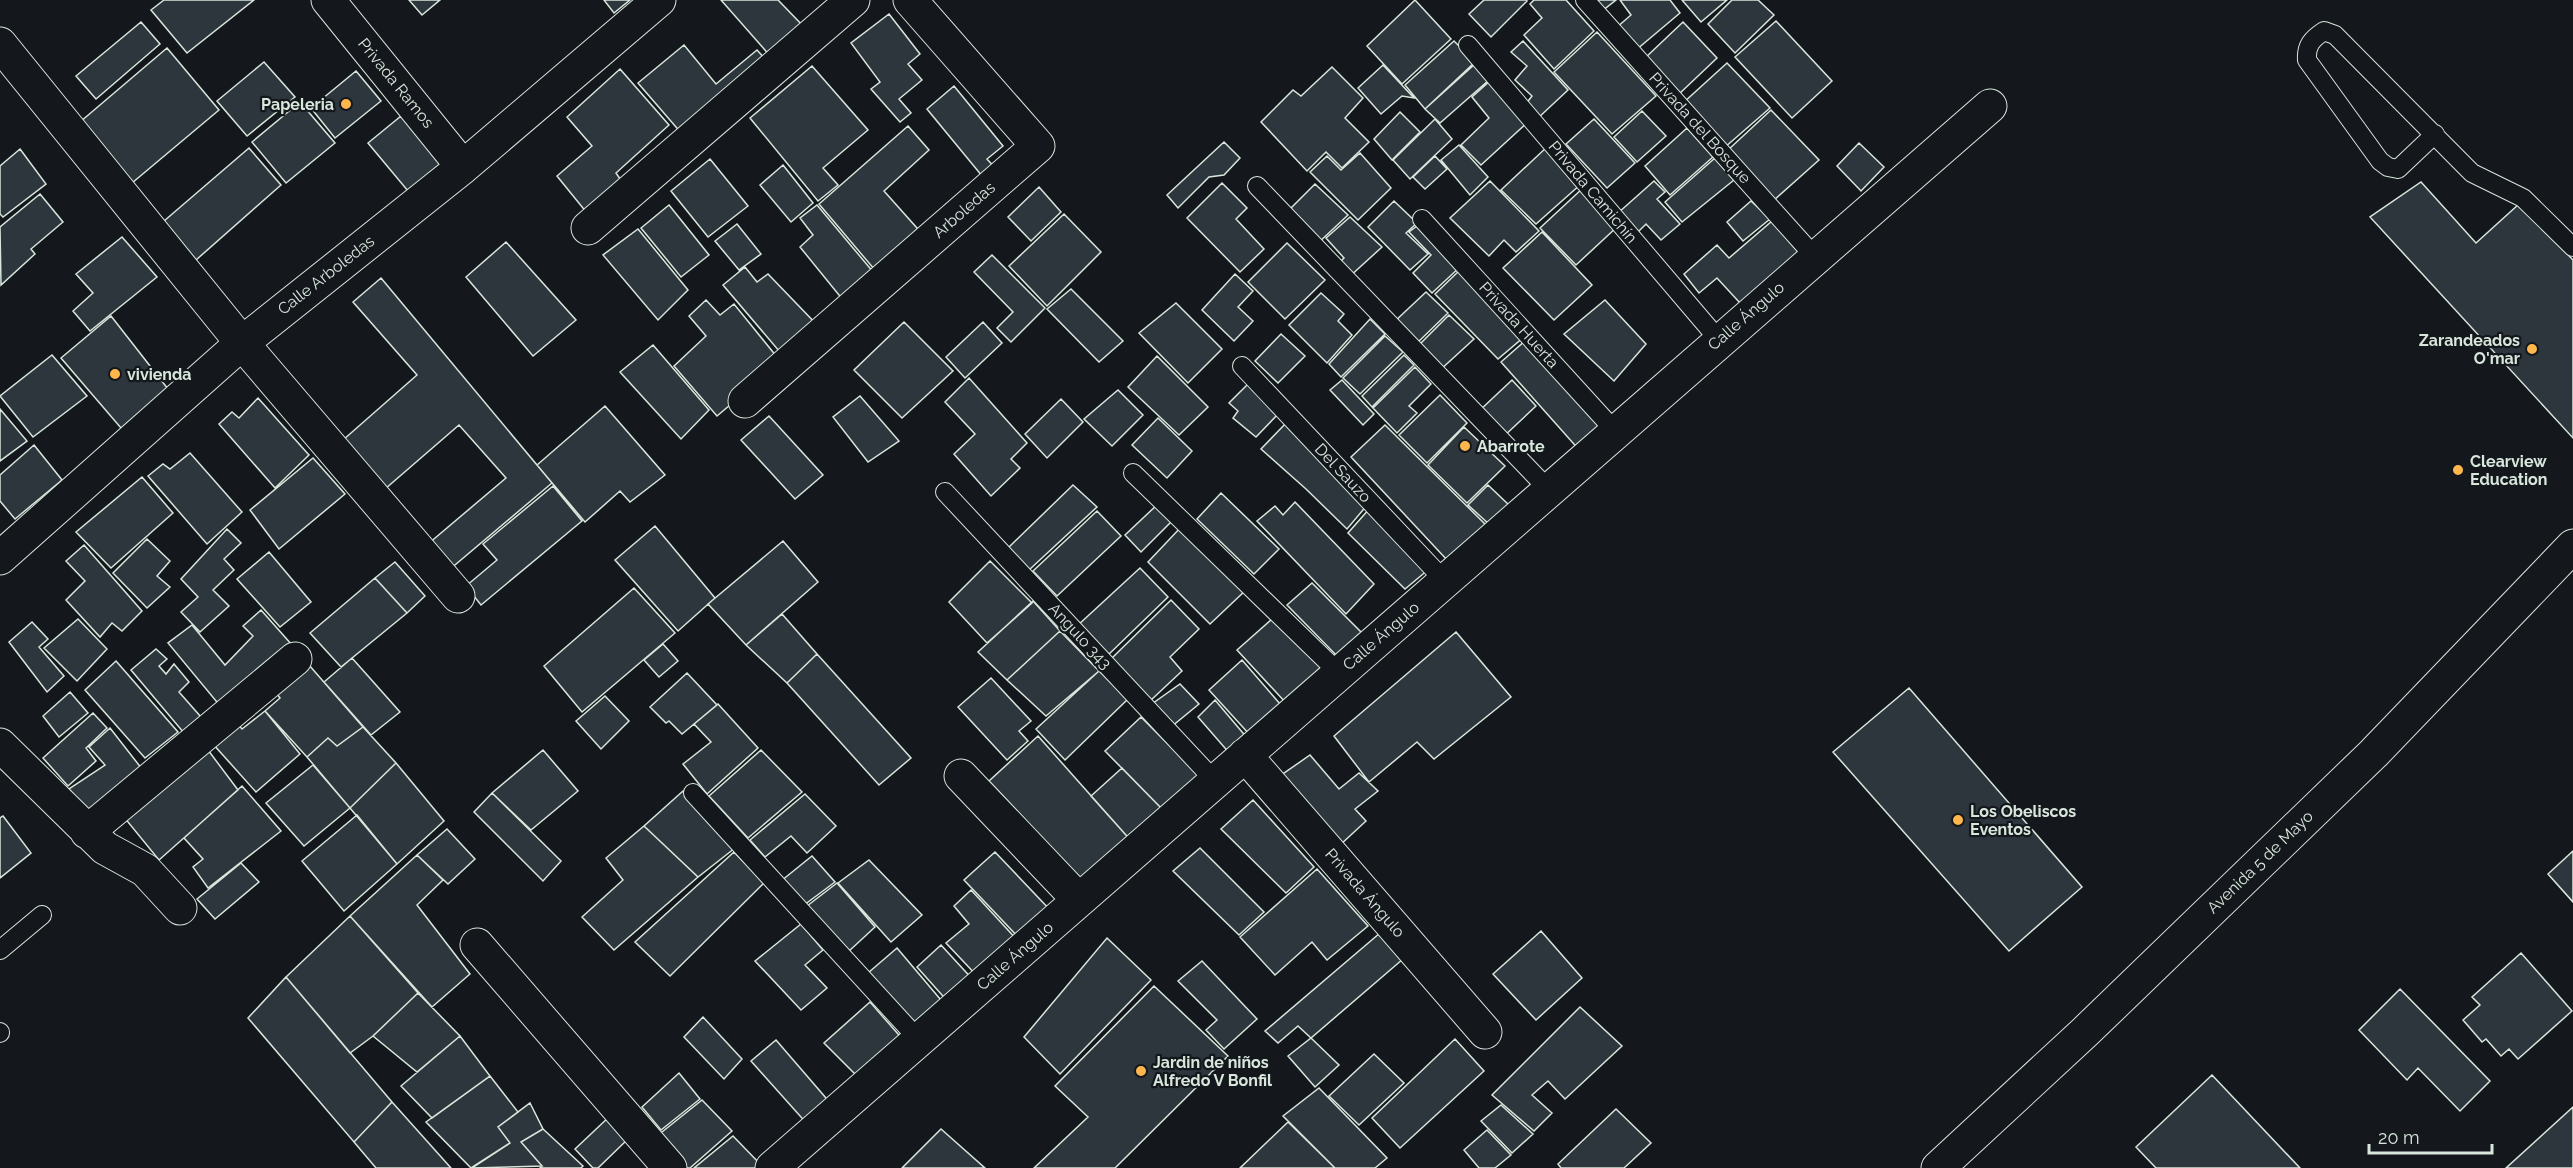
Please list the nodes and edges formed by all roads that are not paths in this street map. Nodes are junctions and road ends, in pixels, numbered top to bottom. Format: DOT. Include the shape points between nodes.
graph roads {
  1 [pos="328,0"];
  2 [pos="659,0"];
  3 [pos="853,0"];
  4 [pos="910,0"];
  5 [pos="1585,0"];
  6 [pos="0,44"];
  7 [pos="1468,45"];
  8 [pos="1990,106"];
  9 [pos="2435,134"];
  10 [pos="463,167"];
  11 [pos="1257,186"];
  12 [pos="1422,219"];
  13 [pos="588,228"];
  14 [pos="2573,247"];
  15 [pos="1815,257"];
  16 [pos="1719,340"];
  17 [pos="242,343"];
  18 [pos="1242,366"];
  19 [pos="745,401"];
  20 [pos="1615,431"];
  21 [pos="1133,473"];
  22 [pos="1549,490"];
  23 [pos="945,492"];
  24 [pos="2573,546"];
  25 [pos="3,549"];
  26 [pos="1444,580"];
  27 [pos="458,596"];
  28 [pos="296,659"];
  29 [pos="1339,672"];
  30 [pos="0,745"];
  31 [pos="1245,755"];
  32 [pos="961,776"];
  33 [pos="1215,781"];
  34 [pos="693,793"];
  35 [pos="87,832"];
  36 [pos="1079,900"];
  37 [pos="180,908"];
  38 [pos="42,915"];
  39 [pos="477,945"];
  40 [pos="0,950"];
  41 [pos="1485,1032"];
  42 [pos="919,1040"];
  43 [pos="670,1168"];
  44 [pos="772,1168"];
  45 [pos="1938,1168"];
  1 -- 10 [label="street, Privada Ramos"];
  2 -- 10 [label="street, Calle Arboledas"];
  3 -- 13 [label="street"];
  4 -- 19 [label="street, Arboledas" via="1038,146"];
  5 -- 15 [label="lane, Privada del Bosque"];
  6 -- 17 [label="street"];
  7 -- 16 [label="lane, Privada Camichín"];
  8 -- 15 [label="street, Calle Ángulo"];
  9 -- 9 [label="lane" via="2335,35 2324,31 2313,38 2306,49 2307,60 2380,161 2398,169"];
  9 -- 14 [label="lane" via="2472,173 2523,198"];
  10 -- 17 [label="street, Calle Arboledas"];
  11 -- 22 [label="lane"];
  12 -- 20 [label="lane, Privada Huerta"];
  15 -- 16 [label="street, Calle Ángulo"];
  16 -- 20 [label="street, Calle Ángulo"];
  17 -- 25 [label="street, Calle Arboledas"];
  17 -- 27 [label="street"];
  18 -- 26 [label="lane, Del Sauzo"];
  20 -- 22 [label="street, Calle Ángulo"];
  21 -- 29 [label="lane"];
  22 -- 26 [label="street, Calle Ángulo"];
  23 -- 33 [label="lane, Angulo 343"];
  24 -- 45 [label="street, Avenida 5 de Mayo" via="2374,753"];
  26 -- 29 [label="street, Calle Ángulo"];
  28 -- 35 [label="street"];
  29 -- 31 [label="street, Calle Ángulo"];
  30 -- 35 [label="street"];
  31 -- 33 [label="street, Calle Ángulo"];
  31 -- 41 [label="street, Privada Ángulo"];
  32 -- 36 [label="street"];
  33 -- 36 [label="street, Calle Ángulo"];
  34 -- 42 [label="lane"];
  35 -- 37 [label="street" via="105,848 145,870"];
  36 -- 42 [label="street, Calle Ángulo"];
  38 -- 40 [label="lane"];
  39 -- 43 [label="street"];
  42 -- 44 [label="street, Calle Ángulo"];
}
